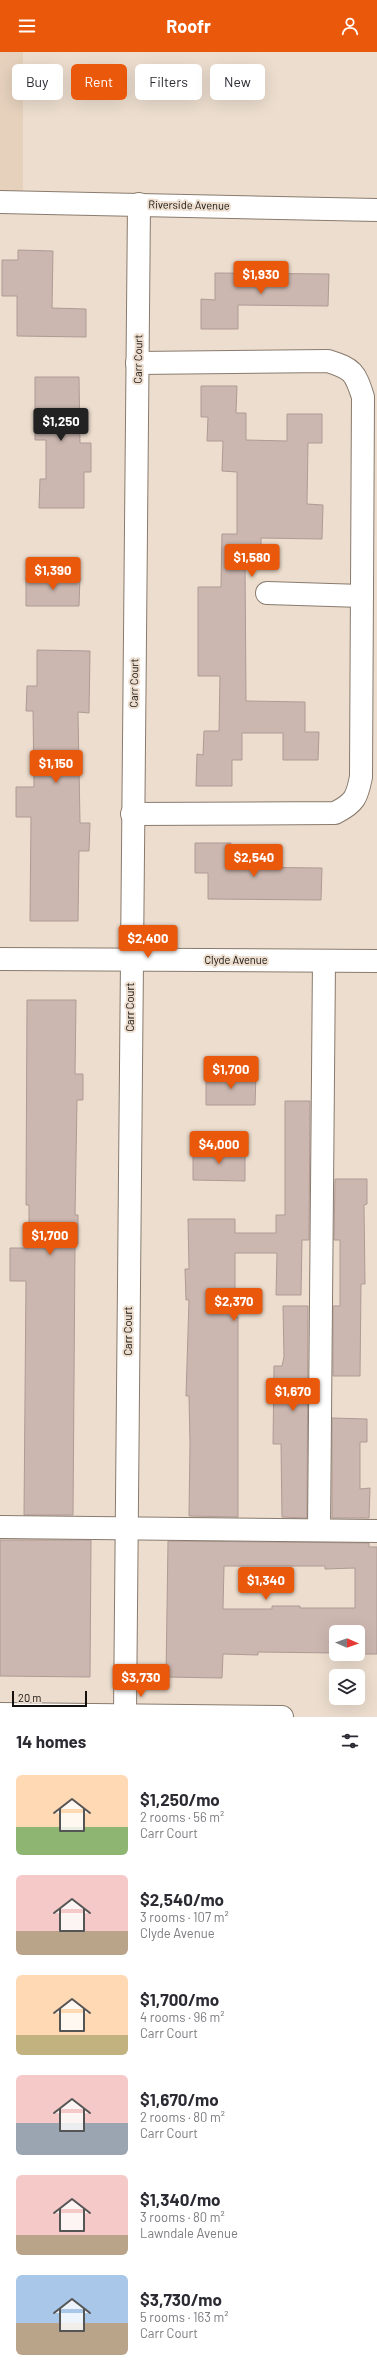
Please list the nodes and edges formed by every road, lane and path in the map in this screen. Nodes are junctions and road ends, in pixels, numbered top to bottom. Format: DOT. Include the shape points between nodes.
graph roads {
  1 [pos="0,202"];
  2 [pos="139,204"];
  3 [pos="377,210"];
  4 [pos="138,363"];
  5 [pos="267,593"];
  6 [pos="362,596"];
  7 [pos="132,814"];
  8 [pos="0,959"];
  9 [pos="131,959"];
  10 [pos="324,961"];
  11 [pos="377,961"];
  12 [pos="0,1527"];
  13 [pos="127,1528"];
  14 [pos="319,1530"];
  15 [pos="377,1531"];
  16 [pos="0,1714"];
  17 [pos="135,1716"];
  18 [pos="282,1717"];
  1 -- 2 [label="street, Riverside Avenue"];
  2 -- 3 [label="street, Riverside Avenue"];
  2 -- 4 [label="street, Carr Court"];
  4 -- 6 [label="street" via="328,361 349,369 357,377 363,397"];
  4 -- 7 [label="street, Carr Court"];
  5 -- 6 [label="street"];
  6 -- 7 [label="street" via="361,777 357,796 350,804 335,813"];
  7 -- 9 [label="street, Carr Court"];
  8 -- 9 [label="street, Clyde Avenue"];
  9 -- 10 [label="street, Clyde Avenue"];
  9 -- 13 [label="street, Carr Court"];
  10 -- 11 [label="street, Clyde Avenue"];
  10 -- 14 [label="street"];
  12 -- 13 [label="street"];
  13 -- 14 [label="street"];
  13 -- 17 [label="street, Carr Court"];
  14 -- 15 [label="street"];
  16 -- 17 [label="street"];
  17 -- 18 [label="street"];
}
